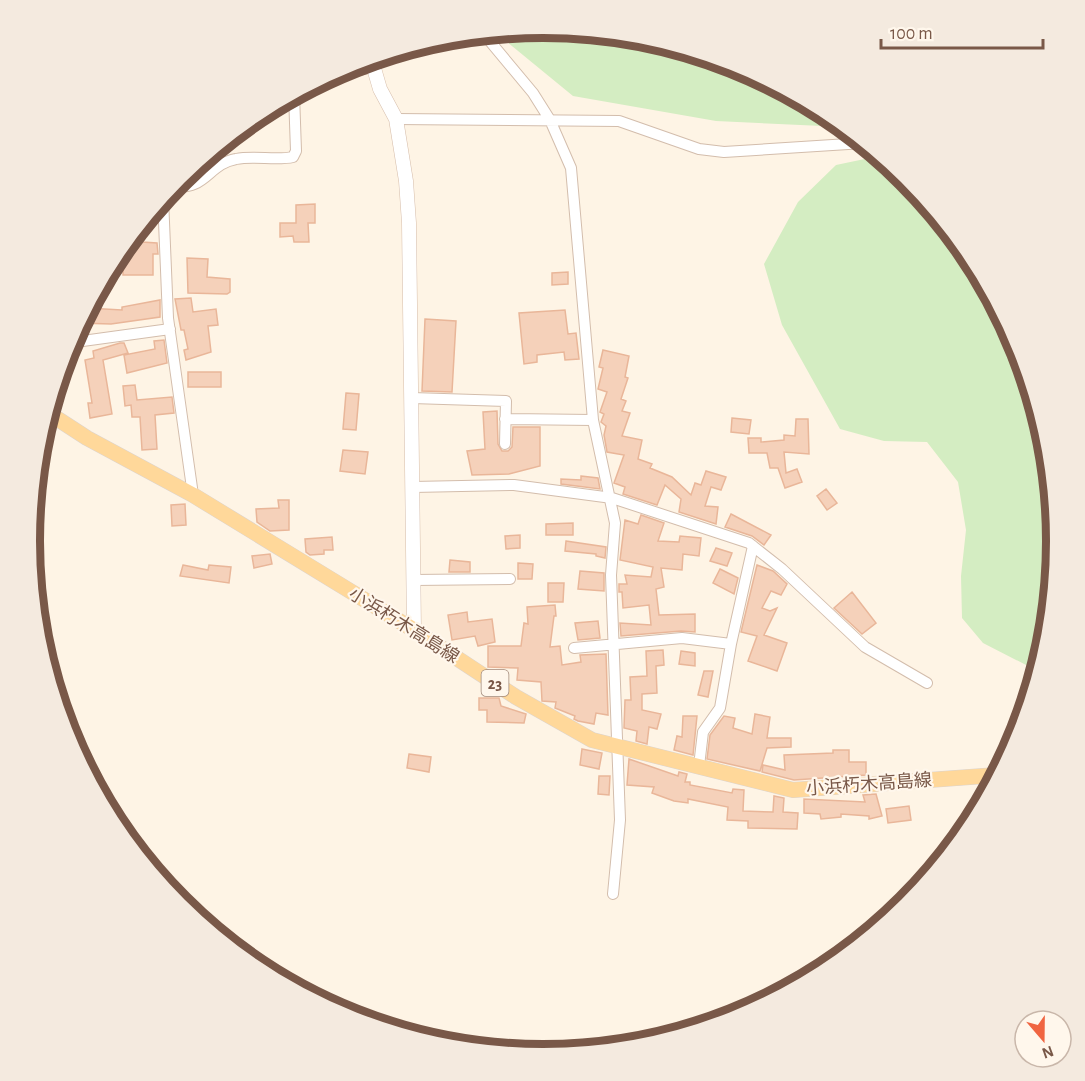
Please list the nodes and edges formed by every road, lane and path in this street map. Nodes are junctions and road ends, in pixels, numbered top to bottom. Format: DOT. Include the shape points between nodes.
graph roads {
  1 [pos="490,41"];
  2 [pos="374,67"];
  3 [pos="294,103"];
  4 [pos="396,119"];
  5 [pos="550,120"];
  6 [pos="852,144"];
  7 [pos="185,187"];
  8 [pos="164,209"];
  9 [pos="170,329"];
  10 [pos="81,341"];
  11 [pos="412,398"];
  12 [pos="55,417"];
  13 [pos="506,419"];
  14 [pos="593,420"];
  15 [pos="505,444"];
  16 [pos="412,487"];
  17 [pos="193,495"];
  18 [pos="612,498"];
  19 [pos="753,546"];
  20 [pos="510,579"];
  21 [pos="413,580"];
  22 [pos="414,630"];
  23 [pos="731,644"];
  24 [pos="614,645"];
  25 [pos="574,648"];
  26 [pos="927,683"];
  27 [pos="619,747"];
  28 [pos="699,766"];
  29 [pos="987,776"];
  30 [pos="613,894"];
  1 -- 5 [label="street"];
  2 -- 4 [label="main road" via="380,89"];
  3 -- 7 [label="street" via="293,157 235,159 218,165 203,181"];
  4 -- 5 [label="street"];
  4 -- 11 [label="main road" via="409,223"];
  5 -- 6 [label="street" via="619,121 699,149 724,152"];
  5 -- 14 [label="street" via="571,168"];
  8 -- 9 [label="street"];
  9 -- 10 [label="street"];
  9 -- 17 [label="street"];
  11 -- 13 [label="street" via="506,401"];
  11 -- 16 [label="main road"];
  12 -- 17 [label="main road, 小浜朽木高島線 / 23"];
  13 -- 14 [label="street"];
  13 -- 15 [label="street"];
  14 -- 18 [label="street"];
  16 -- 18 [label="street" via="514,485"];
  16 -- 21 [label="main road"];
  17 -- 22 [label="main road, 小浜朽木高島線 / 23"];
  18 -- 19 [label="street"];
  18 -- 24 [label="street"];
  19 -- 23 [label="street"];
  19 -- 26 [label="street" via="865,647"];
  20 -- 21 [label="street"];
  21 -- 22 [label="main road"];
  22 -- 27 [label="main road, 小浜朽木高島線 / 23" via="563,724 592,740"];
  23 -- 24 [label="street" via="682,638"];
  23 -- 28 [label="street" via="720,708 703,732"];
  24 -- 25 [label="street"];
  24 -- 27 [label="street"];
  27 -- 28 [label="main road, 小浜朽木高島線 / 23"];
  27 -- 30 [label="street" via="620,820"];
  28 -- 29 [label="main road, 小浜朽木高島線 / 23" via="793,790"];
}
